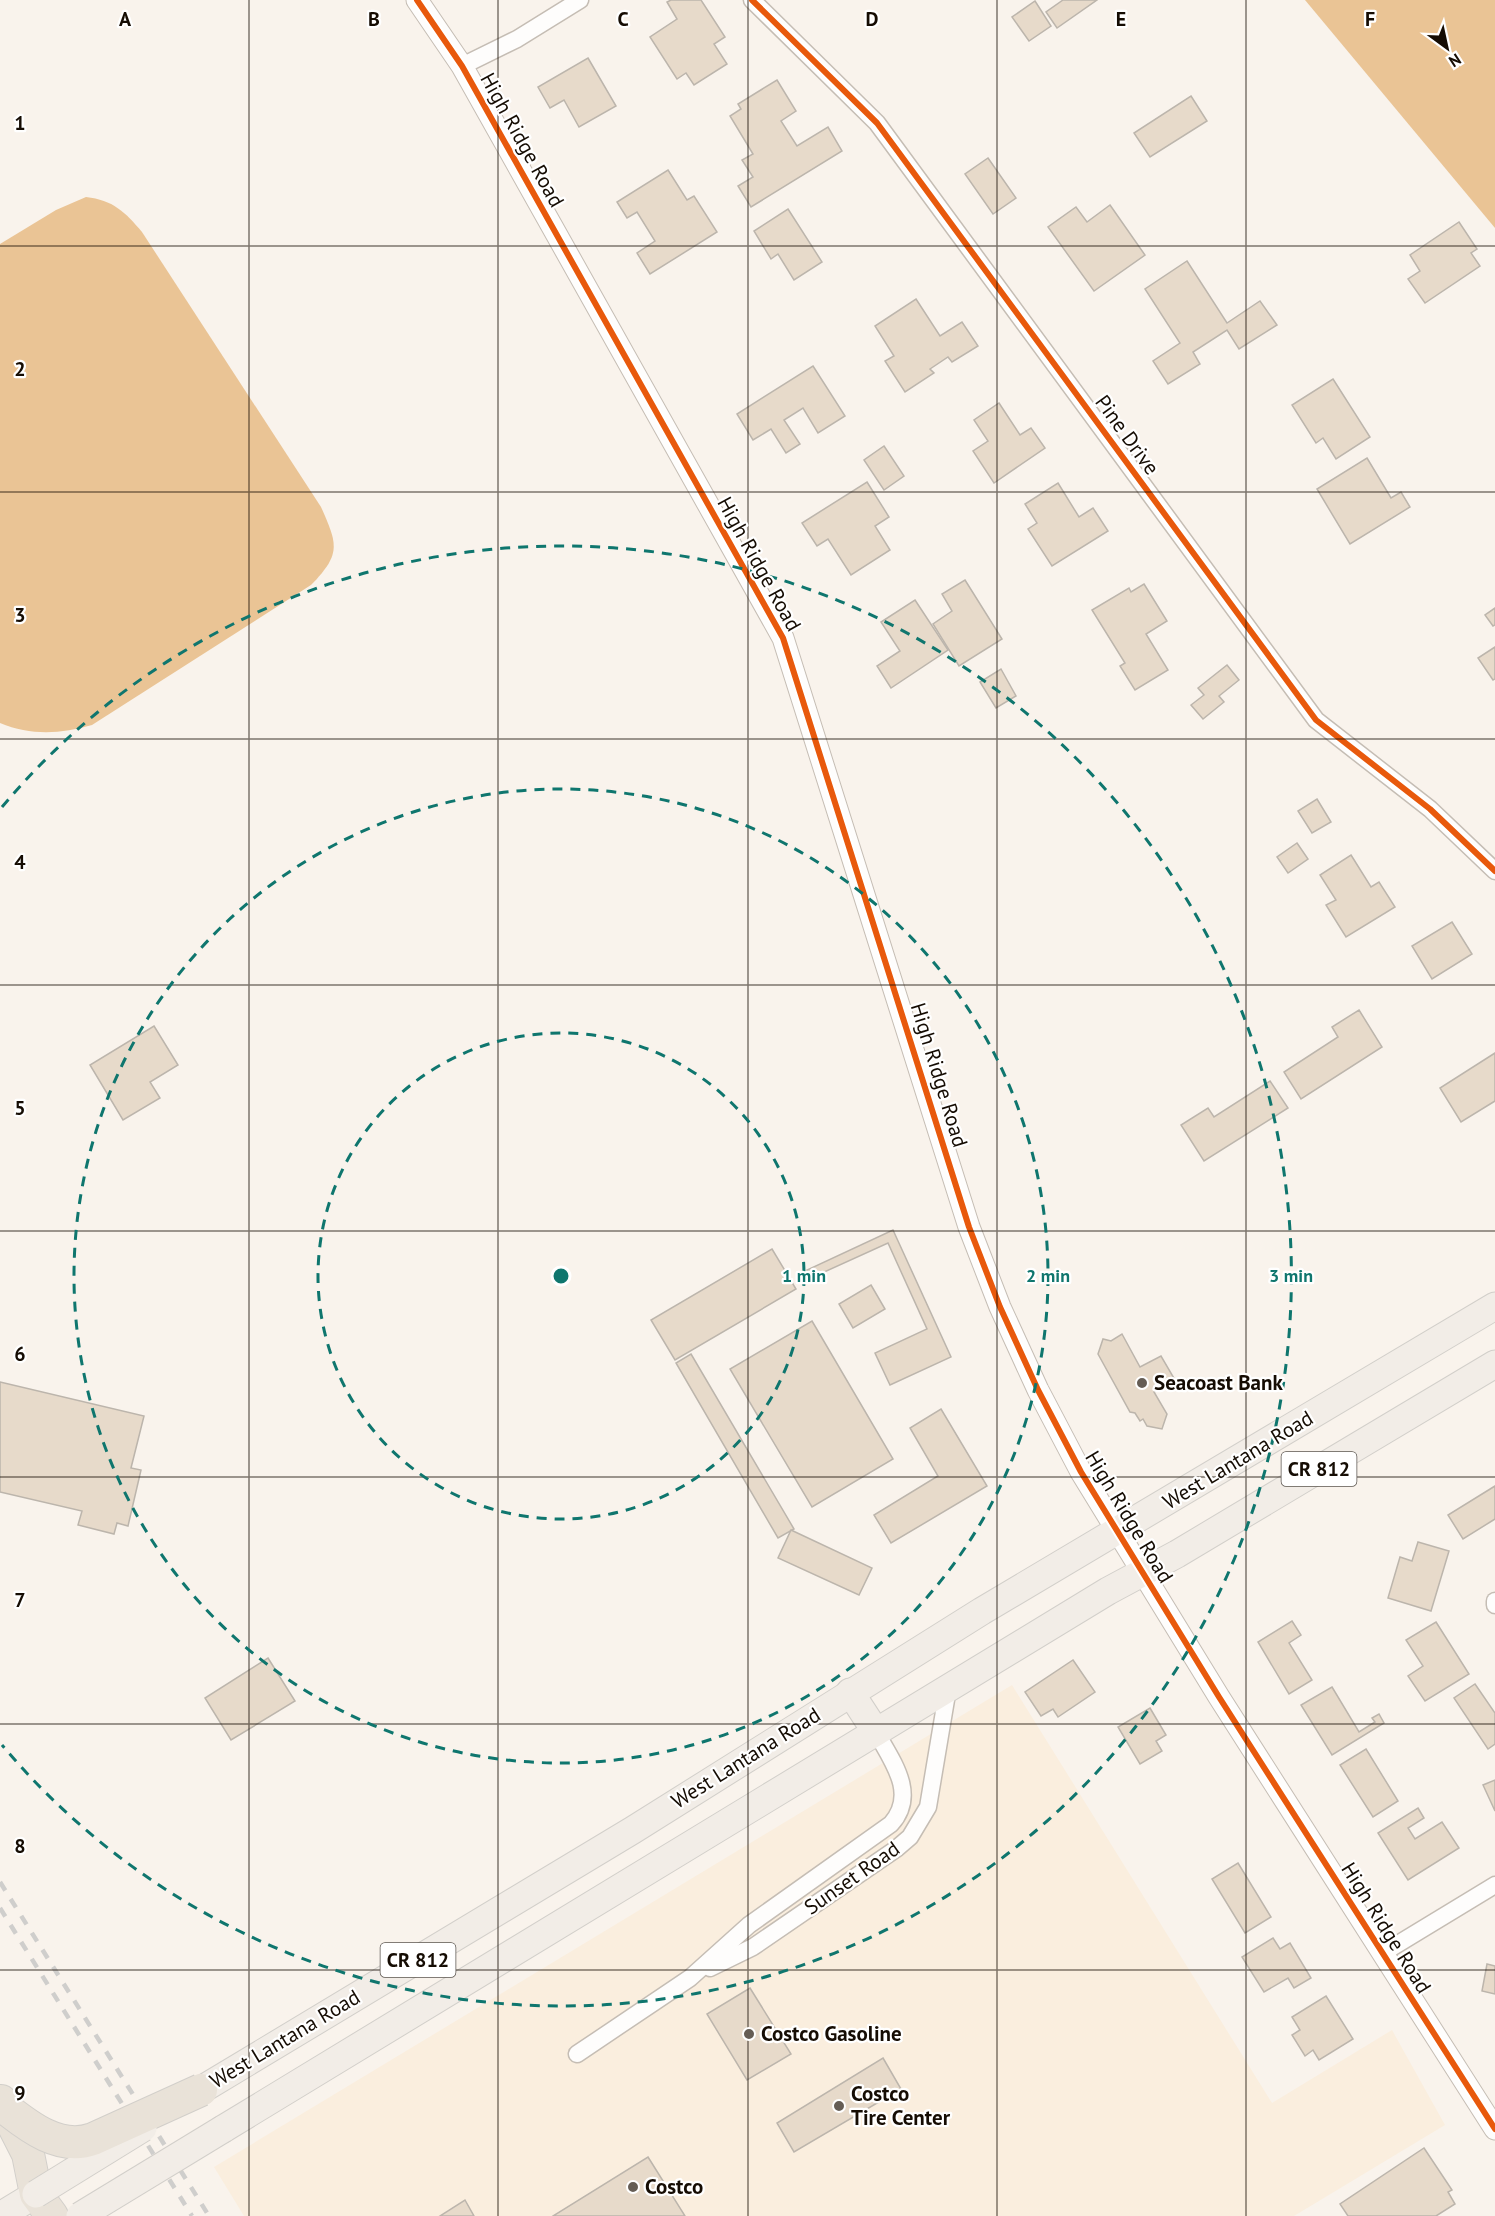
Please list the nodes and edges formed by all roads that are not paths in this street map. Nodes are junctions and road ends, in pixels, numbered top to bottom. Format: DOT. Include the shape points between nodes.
graph roads {
  1 [pos="417,0"];
  2 [pos="580,0"];
  3 [pos="752,0"];
  4 [pos="462,66"];
  5 [pos="1495,871"];
  6 [pos="1495,1305"];
  7 [pos="1495,1364"];
  8 [pos="1118,1531"];
  9 [pos="1143,1573"];
  10 [pos="948,1688"];
  11 [pos="850,1692"];
  12 [pos="876,1732"];
  13 [pos="1495,1885"];
  14 [pos="1383,1953"];
  15 [pos="690,1978"];
  16 [pos="577,2054"];
  17 [pos="201,2090"];
  18 [pos="2,2104"];
  19 [pos="1495,2129"];
  20 [pos="44,2205"];
  21 [pos="0,2216"];
  22 [pos="80,2216"];
  1 -- 4 [label="street, High Ridge Road"];
  2 -- 4 [label="street" via="517,39"];
  3 -- 5 [label="street, Pine Drive" via="877,123 1316,720 1430,809"];
  4 -- 8 [label="street, High Ridge Road" via="783,638 969,1227 1038,1390 1081,1472"];
  6 -- 8 [label="main road, West Lantana Road / CR 812"];
  7 -- 9 [label="main road, CR 812"];
  8 -- 9 [label="street, High Ridge Road"];
  8 -- 11 [label="main road, West Lantana Road / CR 812"];
  9 -- 10 [label="main road, CR 812"];
  9 -- 14 [label="street, High Ridge Road"];
  10 -- 12 [label="main road, CR 812"];
  10 -- 15 [label="street, Sunset Road" via="928,1807 910,1837 753,1947"];
  11 -- 12 [label="main road"];
  11 -- 17 [label="main road, West Lantana Road / CR 812" via="633,1830"];
  12 -- 15 [label="street, Sunset Road" via="901,1778 904,1793 898,1816 749,1926"];
  12 -- 22 [label="main road, CR 812, bridge"];
  13 -- 14 [label="street"];
  14 -- 19 [label="street, High Ridge Road"];
  15 -- 16 [label="street, Sunset Road"];
  17 -- 18 [label="highway, bridge" via="76,2143 35,2130"];
  17 -- 20 [label="main road, West Lantana Road / CR 812, bridge"];
  18 -- 20 [label="highway, bridge" via="28,2154"];
  20 -- 21 [label="main road, West Lantana Road / CR 812"];
}
